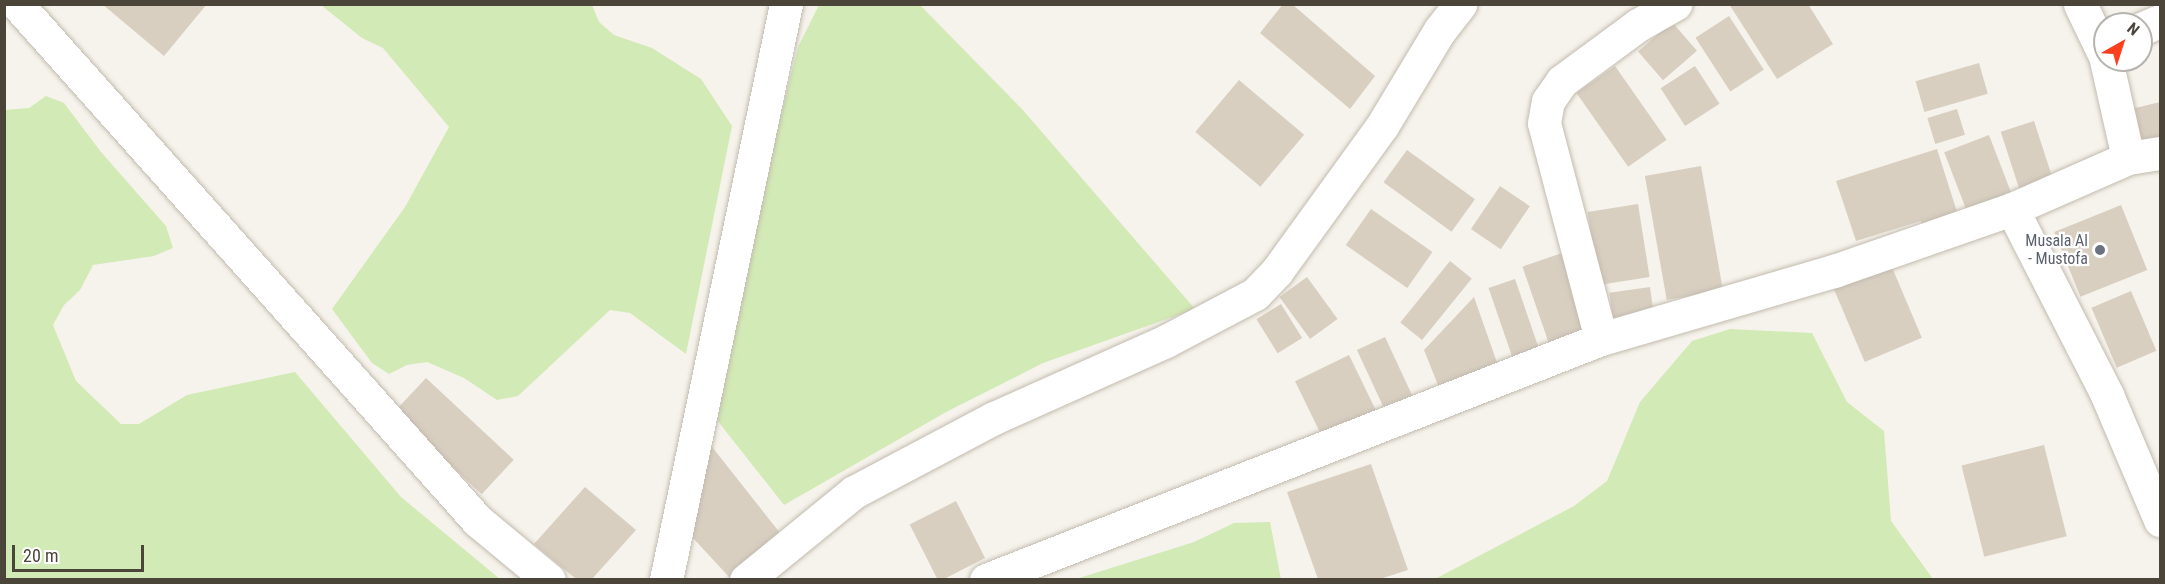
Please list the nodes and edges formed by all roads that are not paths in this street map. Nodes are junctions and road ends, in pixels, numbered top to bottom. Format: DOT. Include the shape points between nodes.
graph roads {
  1 [pos="17,4"];
  2 [pos="786,4"];
  3 [pos="1460,4"];
  4 [pos="1675,4"];
  5 [pos="2080,4"];
  6 [pos="2093,29"];
  7 [pos="2109,72"];
  8 [pos="2160,153"];
  9 [pos="2128,158"];
  10 [pos="2013,209"];
  11 [pos="1601,339"];
  12 [pos="2160,520"];
  13 [pos="549,579"];
  14 [pos="666,579"];
  15 [pos="746,579"];
  16 [pos="986,579"];
  1 -- 13 [label="street" via="478,521"];
  2 -- 14 [label="street"];
  3 -- 15 [label="street" via="1382,126 1277,271 1255,294 1166,341 994,418 854,492"];
  4 -- 11 [label="street" via="1638,25 1562,81 1548,101 1544,123"];
  5 -- 6 [label="street"];
  7 -- 9 [label="street"];
  8 -- 9 [label="street"];
  9 -- 10 [label="street"];
  10 -- 11 [label="street" via="1834,271"];
  10 -- 12 [label="street" via="2107,395"];
  11 -- 16 [label="street"];
}
